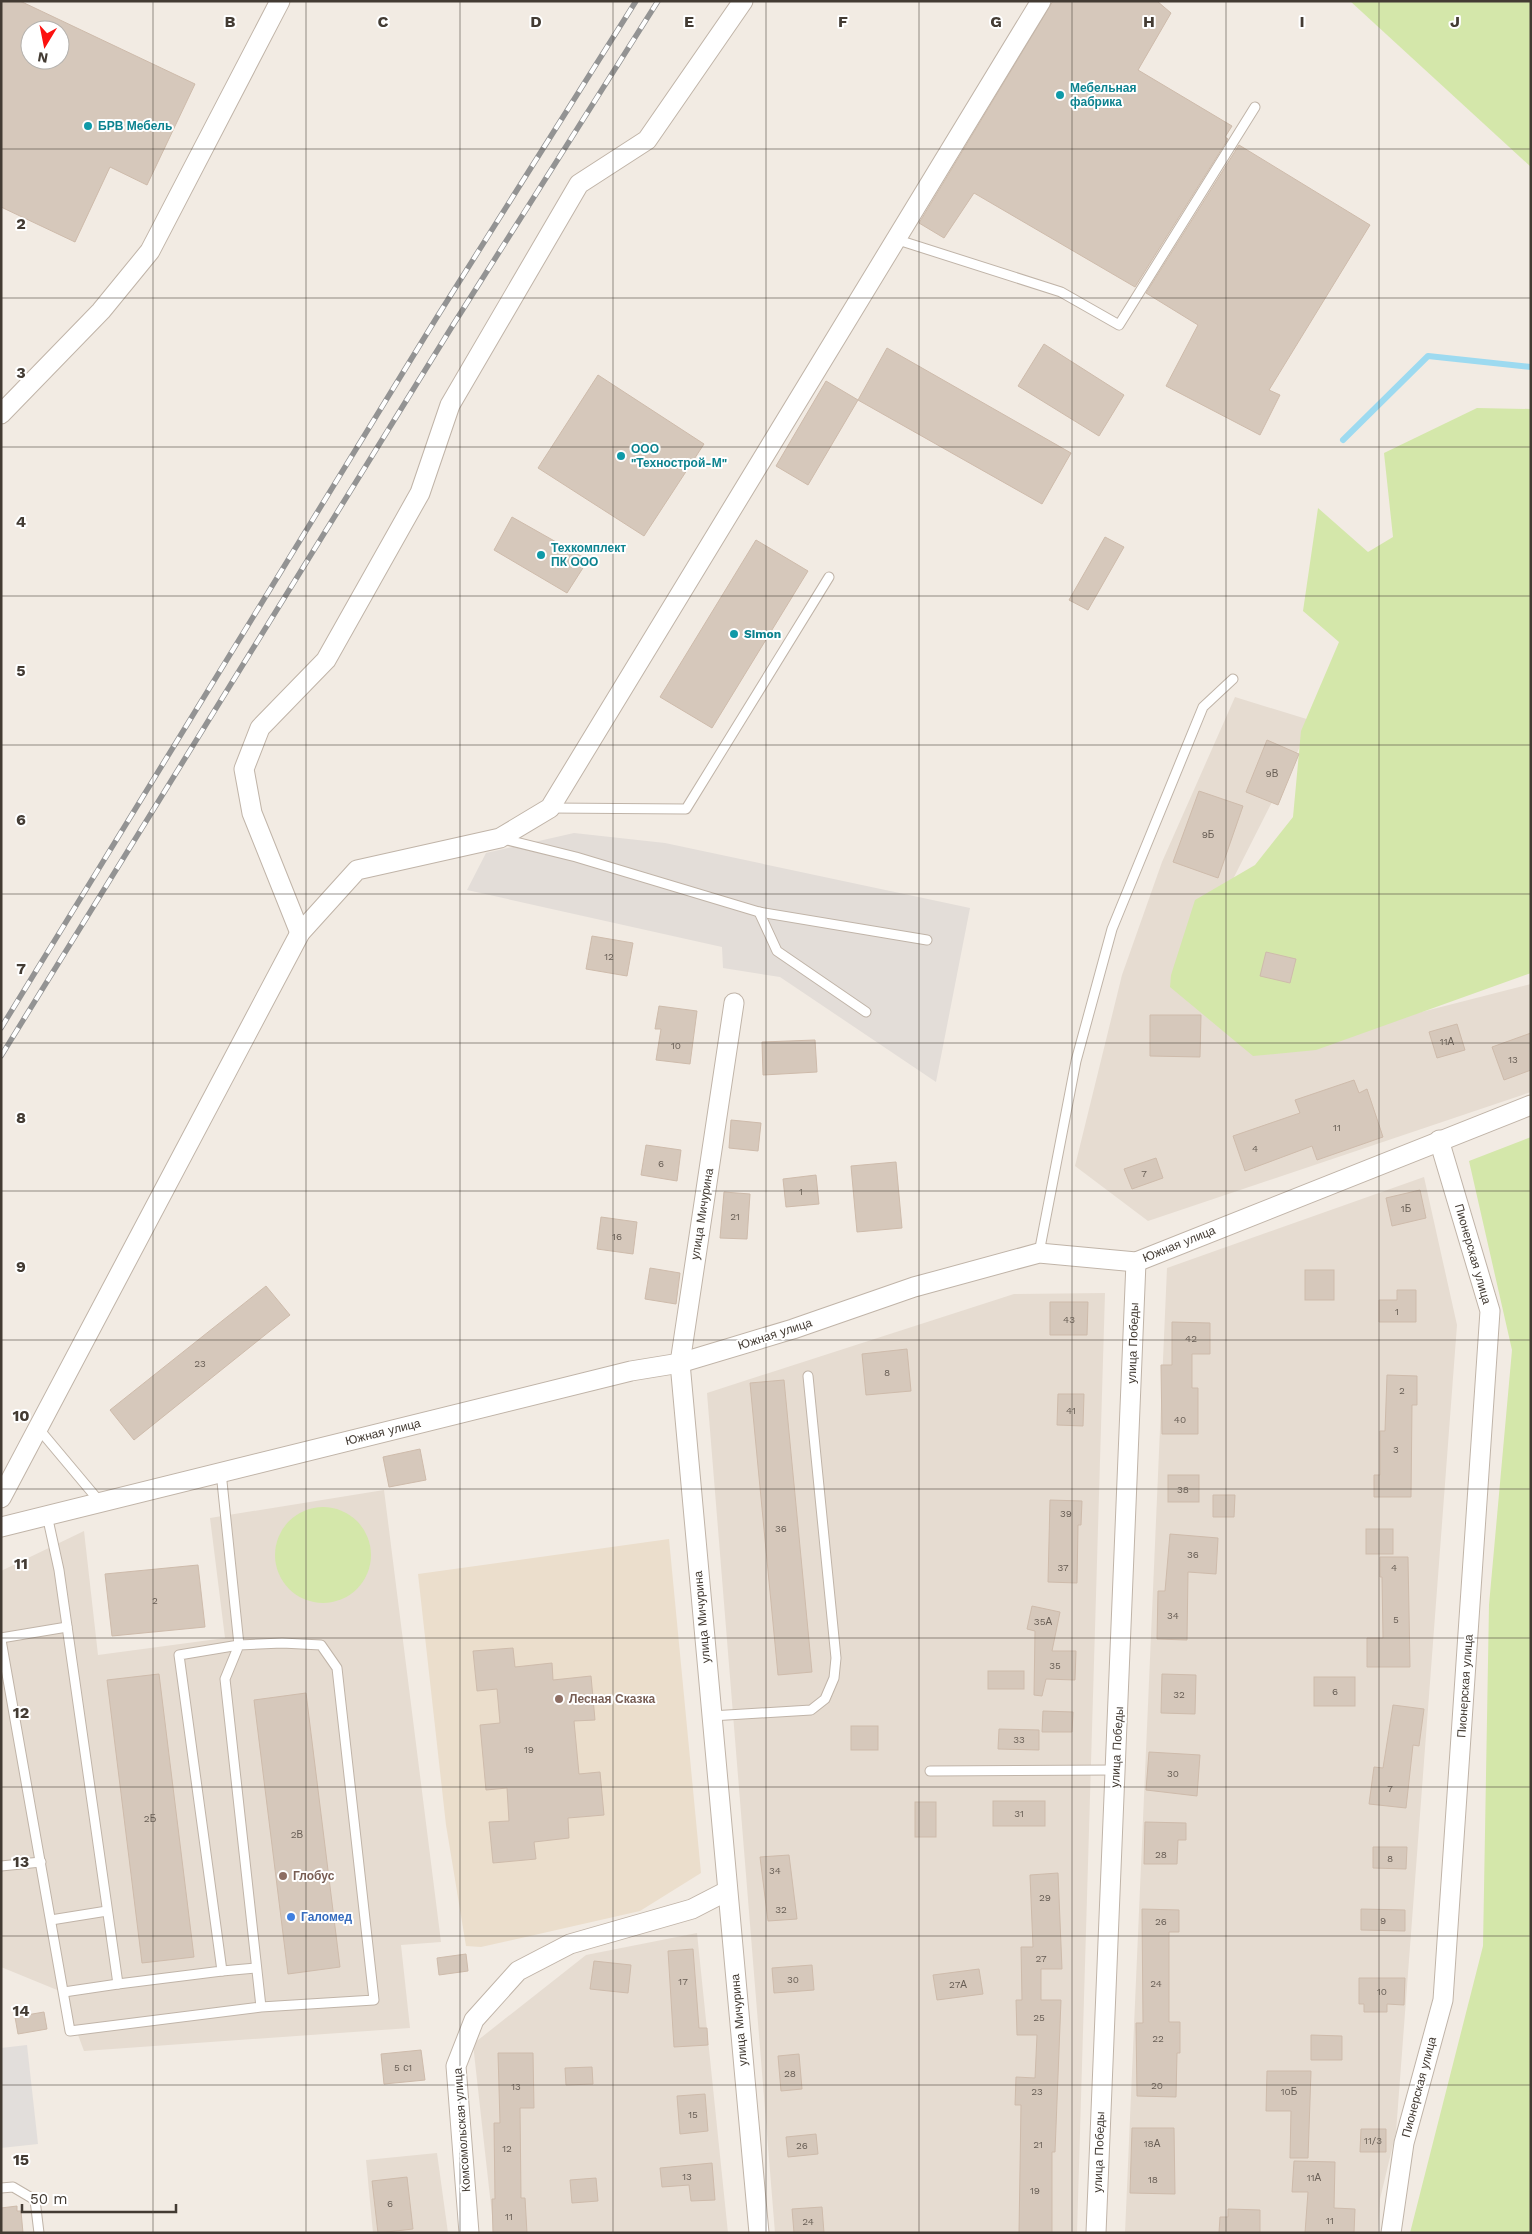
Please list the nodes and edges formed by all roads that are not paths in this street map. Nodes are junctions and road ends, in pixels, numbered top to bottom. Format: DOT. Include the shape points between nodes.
graph roads {
  1 [pos="280,1"];
  2 [pos="743,1"];
  3 [pos="1041,1"];
  4 [pos="1255,107"];
  5 [pos="895,238"];
  6 [pos="1,414"];
  7 [pos="829,577"];
  8 [pos="1233,678"];
  9 [pos="550,808"];
  10 [pos="500,838"];
  11 [pos="759,912"];
  12 [pos="300,933"];
  13 [pos="928,940"];
  14 [pos="734,1003"];
  15 [pos="866,1012"];
  16 [pos="1531,1105"];
  17 [pos="1439,1140"];
  18 [pos="1039,1254"];
  19 [pos="1136,1262"];
  20 [pos="680,1363"];
  21 [pos="808,1376"];
  22 [pos="38,1428"];
  23 [pos="220,1472"];
  24 [pos="1,1498"];
  25 [pos="100,1502"];
  26 [pos="47,1515"];
  27 [pos="1,1527"];
  28 [pos="67,1627"];
  29 [pos="1,1639"];
  30 [pos="239,1645"];
  31 [pos="711,1716"];
  32 [pos="1115,1770"];
  33 [pos="930,1771"];
  34 [pos="41,1862"];
  35 [pos="1,1866"];
  36 [pos="727,1891"];
  37 [pos="108,1911"];
  38 [pos="51,1920"];
  39 [pos="256,1968"];
  40 [pos="222,1971"];
  41 [pos="118,1984"];
  42 [pos="64,1992"];
  43 [pos="261,2007"];
  44 [pos="1,2188"];
  45 [pos="39,2233"];
  46 [pos="469,2233"];
  47 [pos="759,2233"];
  48 [pos="1096,2233"];
  49 [pos="1391,2233"];
  1 -- 6 [label="street" via="150,251 101,311"];
  2 -- 12 [label="street" via="647,140 580,184 450,405 420,493 326,660 260,728 244,769 252,813"];
  3 -- 5 [label="street"];
  4 -- 5 [label="lane" via="1119,325 1061,292"];
  5 -- 9 [label="street"];
  7 -- 9 [label="lane" via="686,809"];
  8 -- 18 [label="lane" via="1203,707 1112,929 1076,1061"];
  9 -- 10 [label="street"];
  10 -- 11 [label="lane" via="576,857"];
  10 -- 12 [label="street" via="357,870"];
  11 -- 13 [label="lane"];
  11 -- 15 [label="lane" via="777,951"];
  12 -- 22 [label="street"];
  14 -- 20 [label="street, улица Мичурина"];
  16 -- 17 [label="street, Южная улица"];
  17 -- 19 [label="street, Южная улица"];
  17 -- 49 [label="street, Пионерская улица" via="1490,1312 1443,2000 1404,2143"];
  18 -- 19 [label="street, Южная улица"];
  18 -- 20 [label="street, Южная улица" via="914,1286 793,1329"];
  19 -- 32 [label="street, улица Победы"];
  20 -- 23 [label="street, Южная улица" via="631,1371"];
  20 -- 31 [label="street, улица Мичурина"];
  21 -- 31 [label="lane" via="836,1658 834,1678 825,1698 811,1710"];
  22 -- 24 [label="street"];
  22 -- 25 [label="lane"];
  23 -- 25 [label="street, Южная улица"];
  23 -- 30 [label="lane"];
  25 -- 26 [label="street, Южная улица"];
  26 -- 27 [label="street, Южная улица"];
  26 -- 28 [label="lane"];
  28 -- 29 [label="lane"];
  28 -- 37 [label="lane"];
  29 -- 34 [label="lane"];
  30 -- 39 [label="lane" via="225,1679"];
  30 -- 40 [label="lane" via="179,1655"];
  30 -- 43 [label="lane" via="321,1645 337,1668 374,2000"];
  31 -- 36 [label="street, улица Мичурина"];
  32 -- 33 [label="lane"];
  32 -- 48 [label="street, улица Победы"];
  34 -- 35 [label="lane"];
  34 -- 38 [label="lane"];
  36 -- 46 [label="street, Комсомольская улица" via="692,1909 570,1944 518,1972 474,2020 456,2066"];
  36 -- 47 [label="street, улица Мичурина"];
  37 -- 38 [label="lane"];
  37 -- 41 [label="lane"];
  38 -- 42 [label="lane"];
  39 -- 40 [label="lane"];
  39 -- 43 [label="lane"];
  40 -- 41 [label="lane"];
  41 -- 42 [label="lane"];
  42 -- 43 [label="lane" via="70,2031"];
  44 -- 45 [label="lane" via="13,2187 34,2200"];
}
